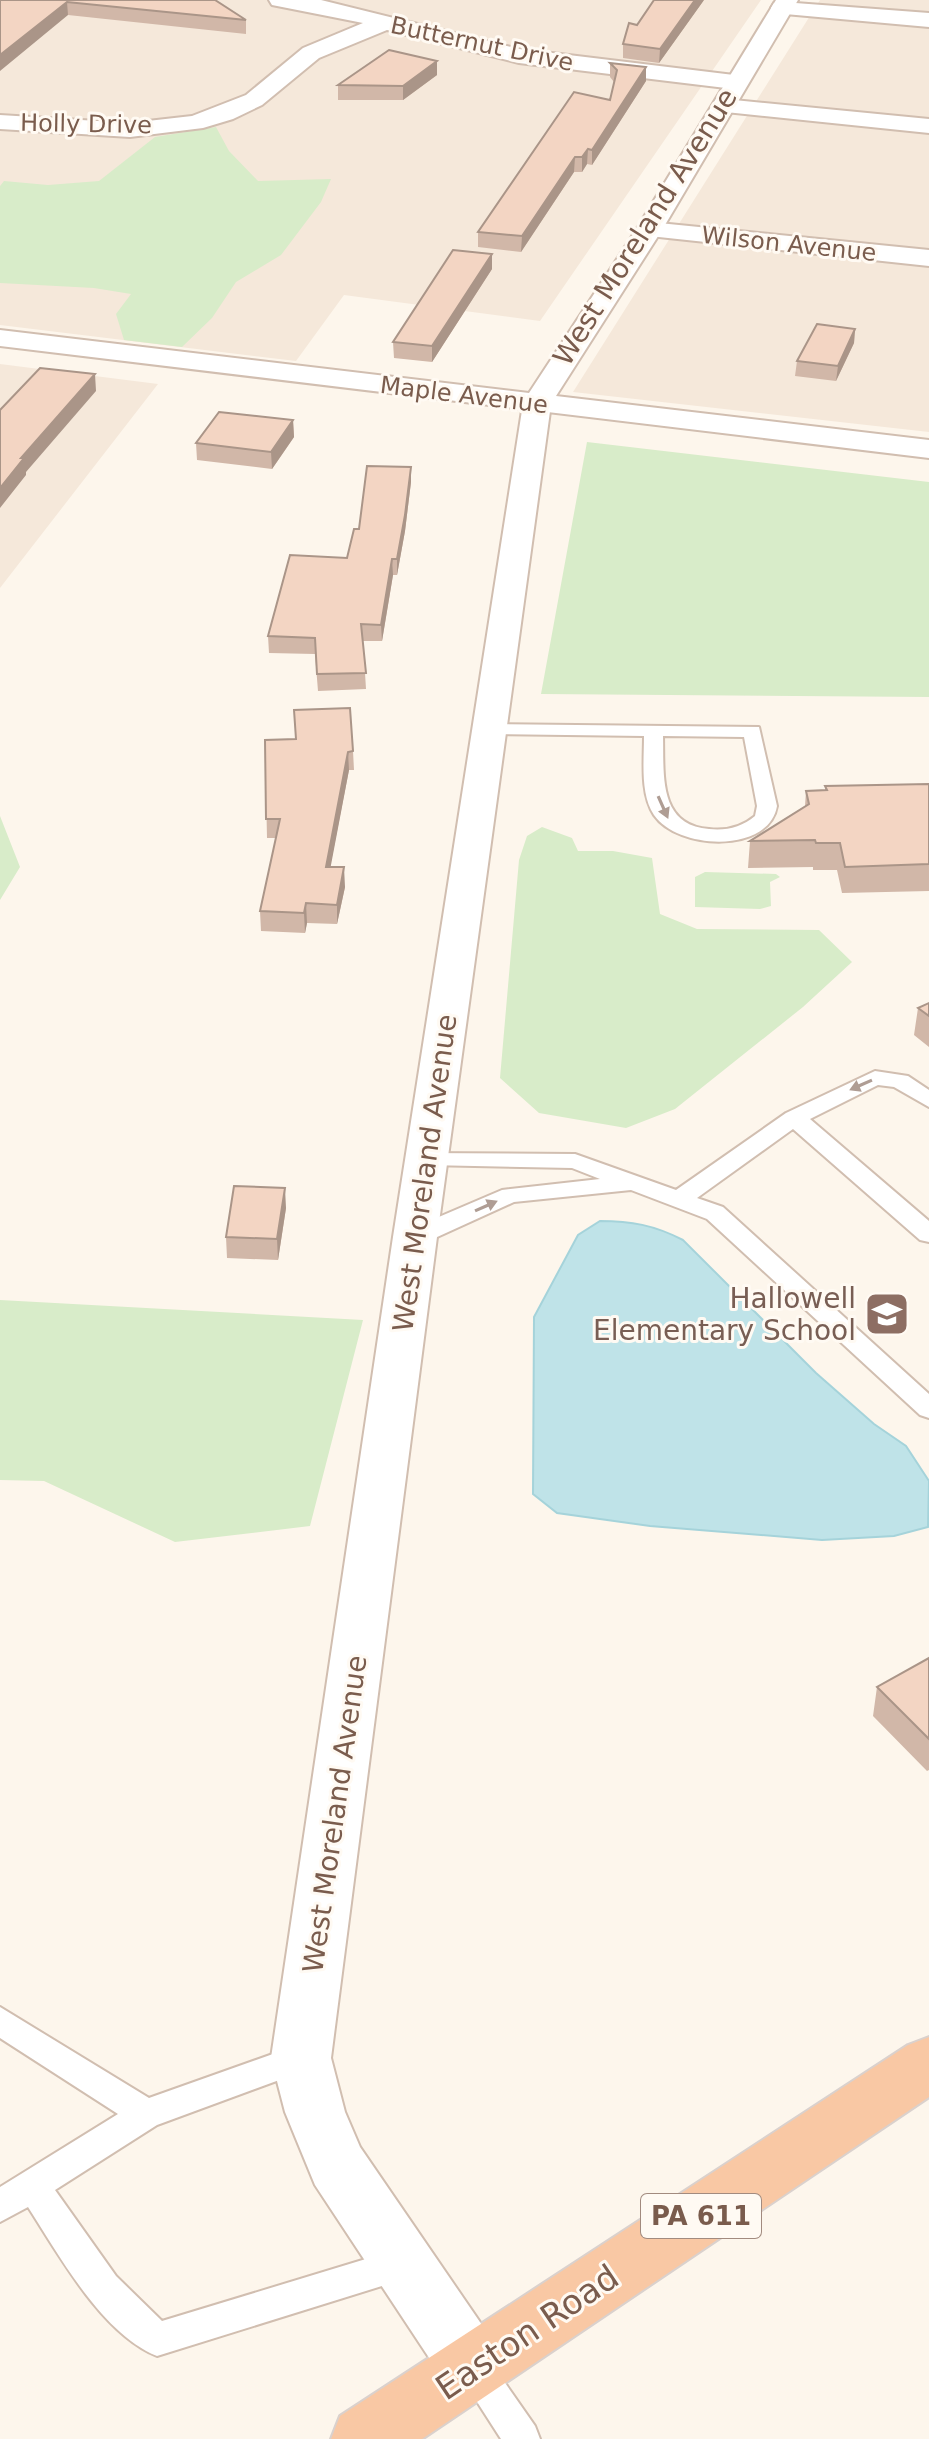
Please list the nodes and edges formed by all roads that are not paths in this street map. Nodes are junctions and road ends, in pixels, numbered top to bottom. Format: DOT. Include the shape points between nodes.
graph roads {
  1 [pos="280,0"];
  2 [pos="784,4"];
  3 [pos="929,20"];
  4 [pos="385,23"];
  5 [pos="734,82"];
  6 [pos="724,106"];
  7 [pos="0,122"];
  8 [pos="929,126"];
  9 [pos="649,230"];
  10 [pos="929,258"];
  11 [pos="0,338"];
  12 [pos="537,404"];
  13 [pos="929,449"];
  14 [pos="490,730"];
  15 [pos="653,731"];
  16 [pos="929,1100"];
  17 [pos="794,1118"];
  18 [pos="427,1158"];
  19 [pos="631,1184"];
  20 [pos="678,1200"];
  21 [pos="929,1234"];
  22 [pos="415,1237"];
  23 [pos="929,1409"];
  24 [pos="0,2021"];
  25 [pos="301,2058"];
  26 [pos="929,2064"];
  27 [pos="146,2114"];
  28 [pos="32,2185"];
  29 [pos="0,2206"];
  30 [pos="402,2264"];
  31 [pos="474,2369"];
  32 [pos="364,2439"];
  33 [pos="522,2439"];
  1 -- 4 [label="street, Butternut Drive"];
  2 -- 3 [label="street"];
  2 -- 5 [label="street, West Moreland Avenue"];
  4 -- 5 [label="street, Butternut Drive" via="553,62"];
  4 -- 7 [label="street, Holly Drive" via="309,53 264,94 205,120 101,130"];
  5 -- 6 [label="street, West Moreland Avenue"];
  6 -- 8 [label="street"];
  6 -- 9 [label="street, West Moreland Avenue"];
  9 -- 10 [label="street, Wilson Avenue"];
  9 -- 12 [label="street, West Moreland Avenue" via="577,334"];
  11 -- 12 [label="street, Maple Avenue"];
  12 -- 13 [label="street, Maple Avenue"];
  12 -- 14 [label="street, West Moreland Avenue"];
  14 -- 15 [label="lane"];
  14 -- 18 [label="street, West Moreland Avenue"];
  15 -- 15 [label="lane, one-way" via="658,799 665,817 676,826 720,835 751,829 765,818 752,731"];
  16 -- 17 [label="lane, one-way" via="900,1081 875,1078"];
  17 -- 20 [label="lane"];
  17 -- 21 [label="lane"];
  18 -- 19 [label="lane" via="575,1161"];
  18 -- 22 [label="street, West Moreland Avenue"];
  19 -- 20 [label="lane"];
  22 -- 19 [label="lane, one-way" via="510,1195"];
  20 -- 23 [label="lane" via="715,1213"];
  22 -- 25 [label="street, West Moreland Avenue"];
  24 -- 27 [label="lane"];
  25 -- 27 [label="lane"];
  25 -- 30 [label="street, West Moreland Avenue" via="337,2165"];
  26 -- 31 [label="highway, Easton Road / PA 611"];
  27 -- 28 [label="lane"];
  28 -- 29 [label="lane"];
  28 -- 30 [label="lane" via="100,2284 157,2339"];
  30 -- 31 [label="street, West Moreland Avenue"];
  31 -- 32 [label="highway, Easton Road / PA 611"];
  31 -- 33 [label="lane"];
}
